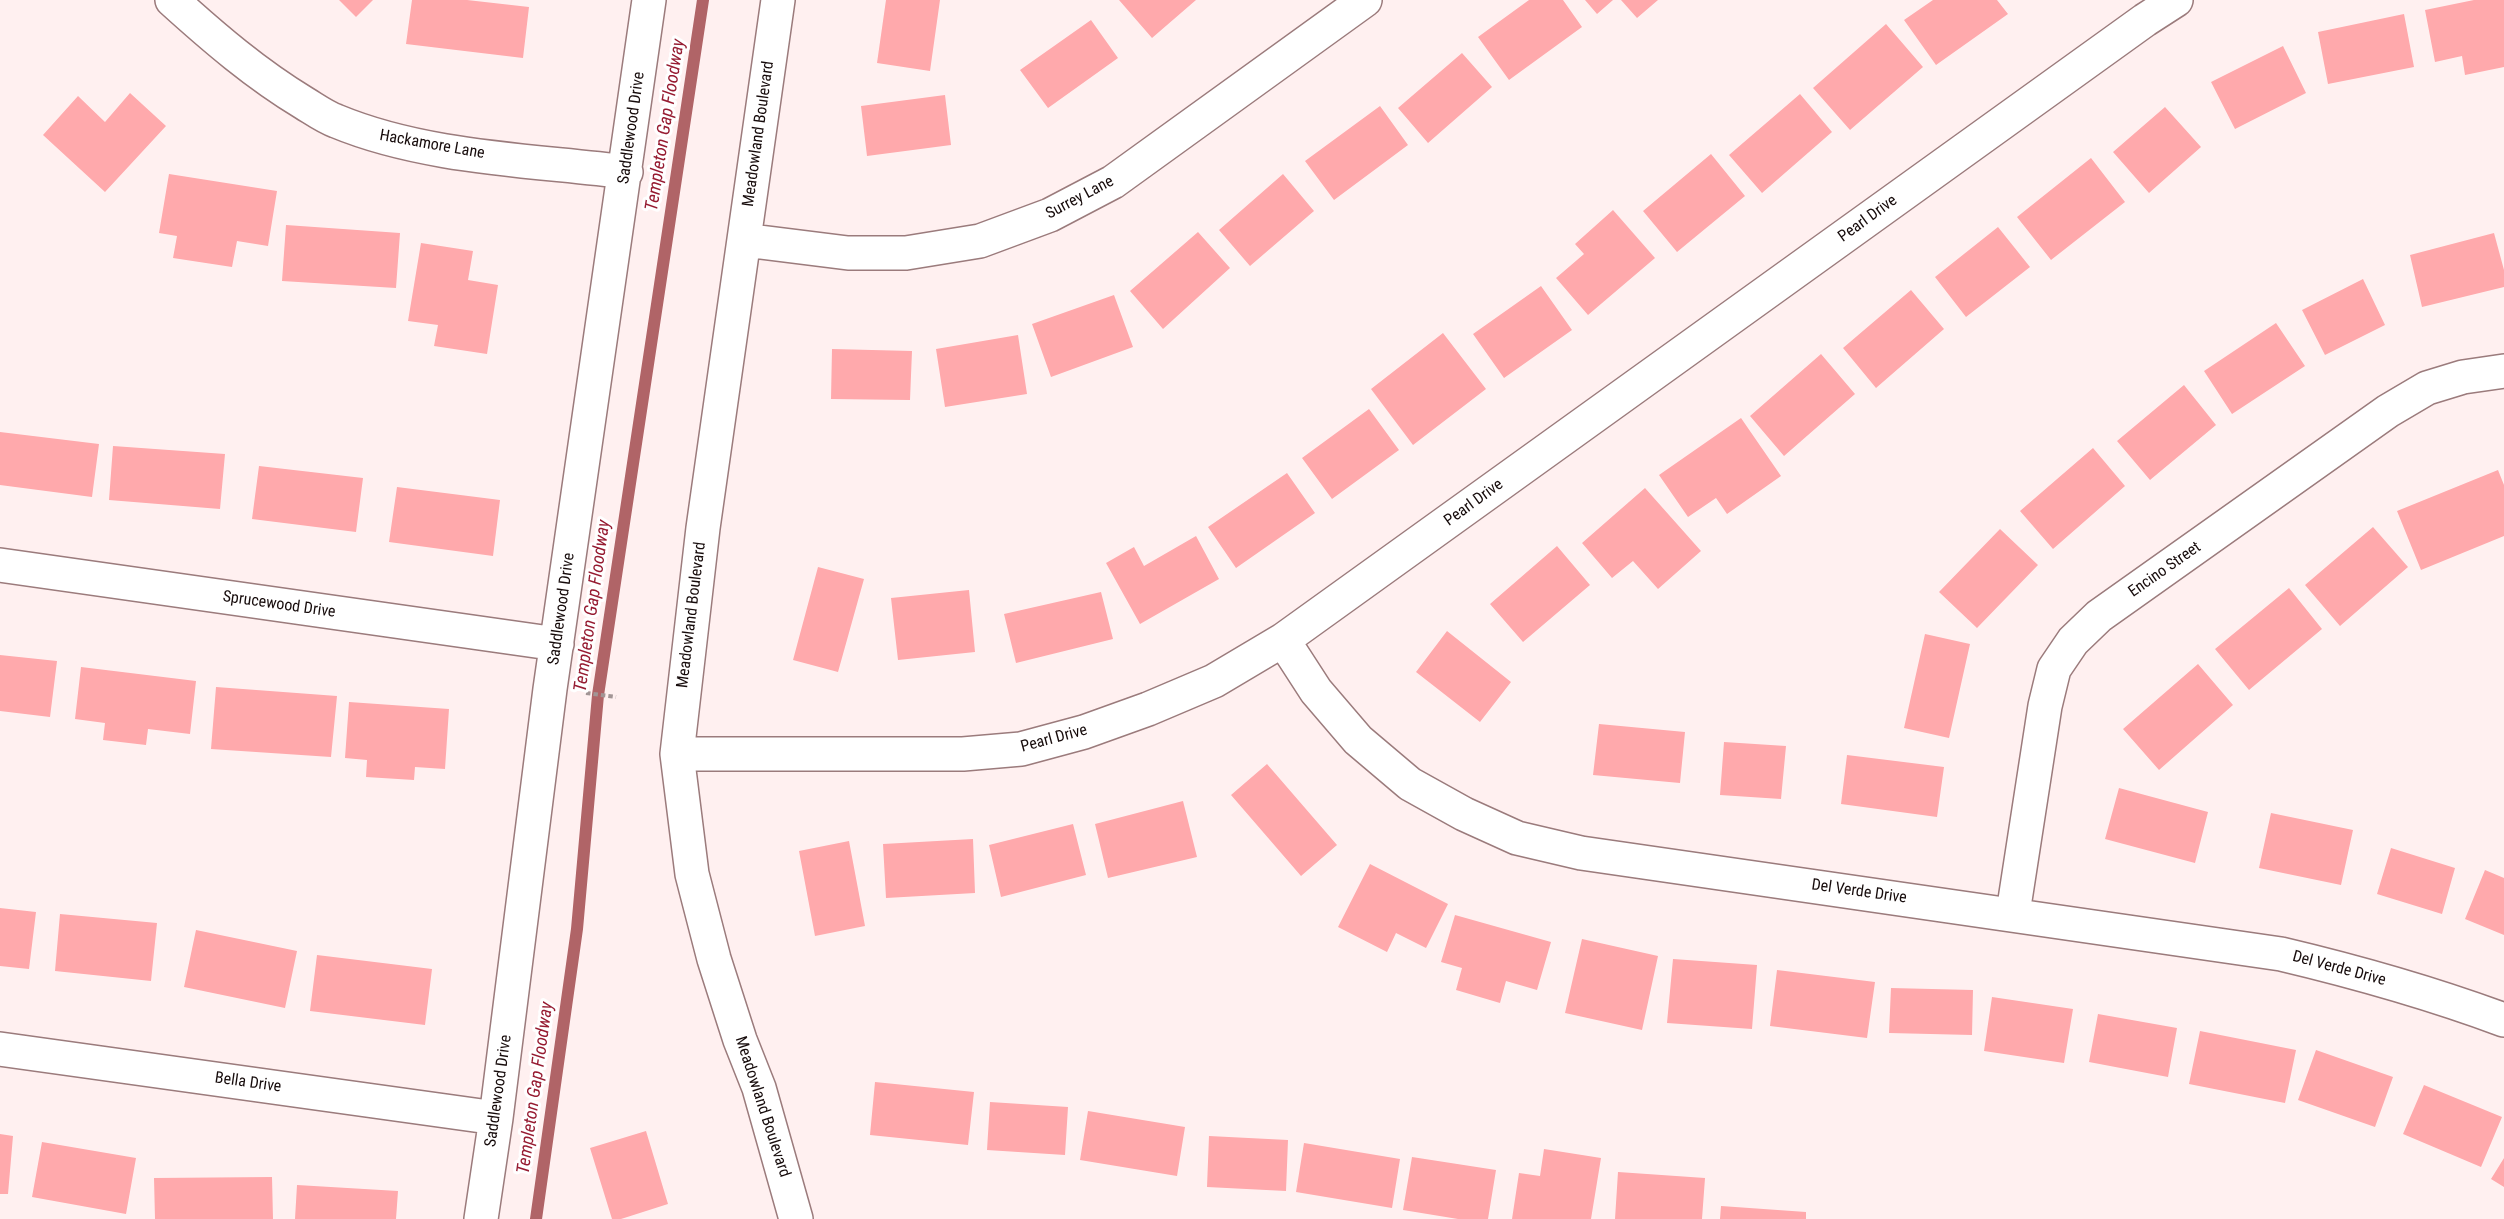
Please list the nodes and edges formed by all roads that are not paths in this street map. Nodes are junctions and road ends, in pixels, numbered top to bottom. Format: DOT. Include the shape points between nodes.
graph roads {
  1 [pos="172,0"];
  2 [pos="649,0"];
  3 [pos="778,0"];
  4 [pos="1365,0"];
  5 [pos="2176,0"];
  6 [pos="626,172"];
  7 [pos="744,240"];
  8 [pos="2504,371"];
  9 [pos="0,566"];
  10 [pos="1283,640"];
  11 [pos="557,644"];
  12 [pos="677,754"];
  13 [pos="2013,913"];
  14 [pos="2504,1020"];
  15 [pos="0,1049"];
  16 [pos="496,1118"];
  17 [pos="481,1219"];
  18 [pos="796,1219"];
  1 -- 6 [label="street, Hackamore Lane" via="275,86 334,121 390,140 457,152"];
  2 -- 6 [label="street, Saddlewood Drive"];
  3 -- 7 [label="street, Meadowland Boulevard"];
  4 -- 7 [label="street, Surrey Lane" via="1113,182 1050,215 980,241 906,253 848,253"];
  5 -- 10 [label="street, Pearl Drive"];
  6 -- 11 [label="street, Saddlewood Drive"];
  7 -- 12 [label="street, Meadowland Boulevard" via="703,528"];
  8 -- 13 [label="street, Encino Street" via="2427,388 2388,411 2100,616 2073,641 2054,669 2045,706"];
  9 -- 11 [label="street, Sprucewood Drive"];
  10 -- 12 [label="street, Pearl Drive" via="1214,681 1148,709 1021,749 963,754"];
  10 -- 13 [label="street, Del Verde Drive" via="1316,691 1367,747 1410,784 1517,838 1581,853"];
  11 -- 16 [label="street, Saddlewood Drive"];
  12 -- 18 [label="street, Meadowland Boulevard" via="692,873 714,959 759,1088"];
  13 -- 14 [label="street, Del Verde Drive" via="2282,954 2428,993"];
  15 -- 16 [label="street, Bella Drive"];
  16 -- 17 [label="street, Saddlewood Drive"];
}
